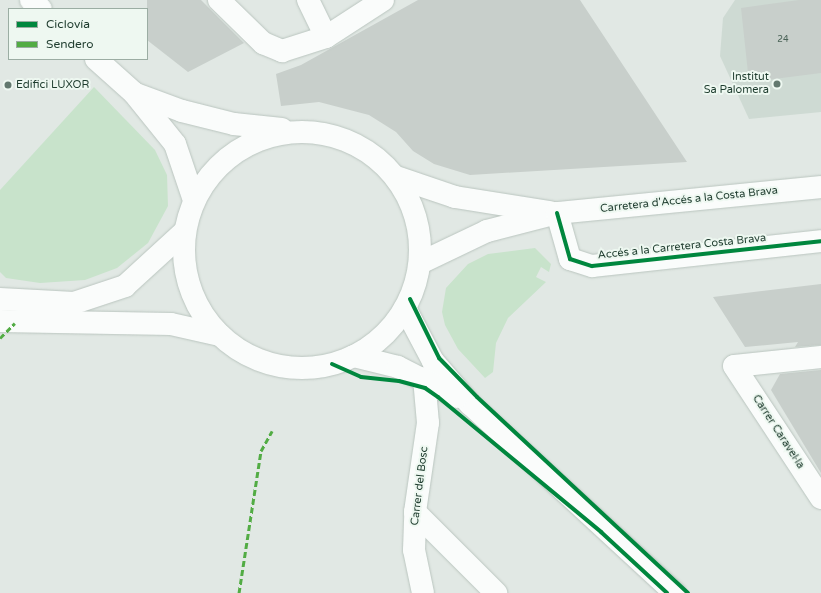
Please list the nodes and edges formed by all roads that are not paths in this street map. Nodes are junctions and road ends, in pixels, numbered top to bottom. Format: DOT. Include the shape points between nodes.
graph roads {
  1 [pos="31,0"];
  2 [pos="219,0"];
  3 [pos="308,0"];
  4 [pos="383,0"];
  5 [pos="40,8"];
  6 [pos="326,38"];
  7 [pos="97,60"];
  8 [pos="134,93"];
  9 [pos="299,132"];
  10 [pos="396,177"];
  11 [pos="821,187"];
  12 [pos="194,200"];
  13 [pos="557,213"];
  14 [pos="185,231"];
  15 [pos="821,241"];
  16 [pos="420,263"];
  17 [pos="0,299"];
  18 [pos="405,308"];
  19 [pos="0,321"];
  20 [pos="220,335"];
  21 [pos="354,356"];
  22 [pos="821,357"];
  23 [pos="424,378"];
  24 [pos="470,404"];
  25 [pos="821,498"];
  26 [pos="415,512"];
  27 [pos="423,593"];
  28 [pos="496,593"];
  29 [pos="675,593"];
  1 -- 5 [label="main road"];
  2 -- 6 [label="main road" via="263,43 282,51"];
  3 -- 6 [label="main road"];
  4 -- 6 [label="main road"];
  7 -- 8 [label="main road"];
  8 -- 9 [label="main road" via="182,111 234,124"];
  8 -- 12 [label="main road" via="175,144"];
  9 -- 10 [label="main road" via="332,135 353,143 372,154"];
  9 -- 12 [label="main road" via="259,140 232,154 210,175"];
  10 -- 13 [label="main road, Carretera d'Accés a la Costa Brava" via="455,198"];
  10 -- 16 [label="main road" via="416,218"];
  11 -- 13 [label="main road, Carretera d'Accés a la Costa Brava"];
  12 -- 14 [label="main road"];
  13 -- 15 [label="main road, Accés a la Carretera Costa Brava" via="570,259 592,266"];
  13 -- 16 [label="main road, Carretera d'Accés a la Costa Brava" via="487,231"];
  14 -- 17 [label="main road" via="125,286 74,303"];
  14 -- 20 [label="main road" via="184,259 189,288 202,313"];
  16 -- 18 [label="main road"];
  18 -- 21 [label="main road" via="384,335"];
  18 -- 24 [label="main road" via="433,361"];
  19 -- 20 [label="main road" via="171,324"];
  20 -- 21 [label="main road" via="250,356 284,367 320,367"];
  21 -- 23 [label="main road"];
  22 -- 25 [label="main road, Carrer Caravel·la" via="734,366"];
  23 -- 24 [label="main road"];
  23 -- 26 [label="main road, Carrer del Bosc" via="428,423"];
  24 -- 29 [label="main road"];
  26 -- 27 [label="main road, Carrer del Bosc" via="414,550"];
  26 -- 28 [label="main road"];
}
